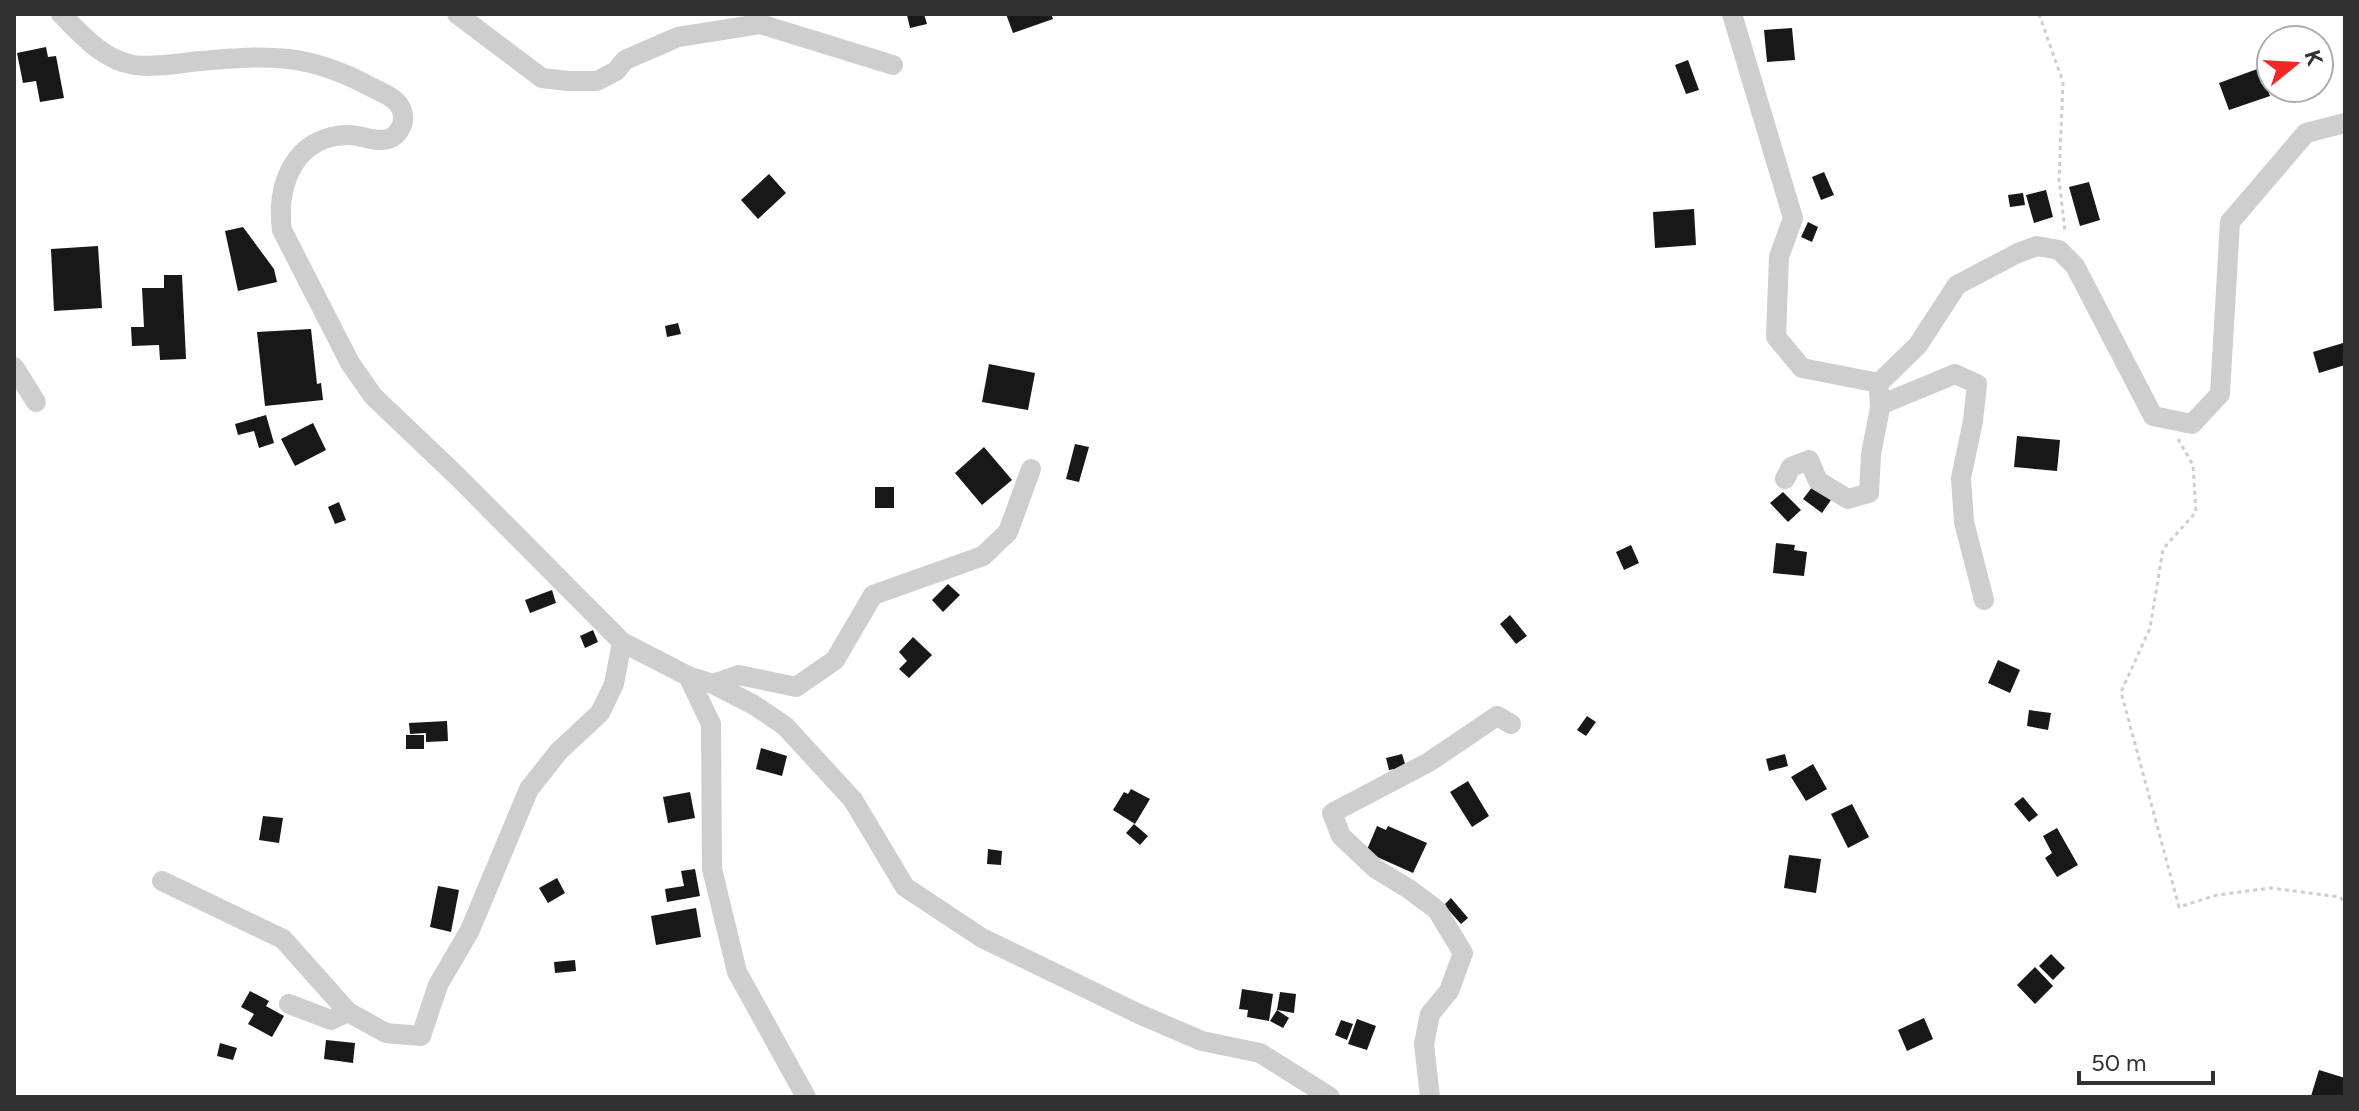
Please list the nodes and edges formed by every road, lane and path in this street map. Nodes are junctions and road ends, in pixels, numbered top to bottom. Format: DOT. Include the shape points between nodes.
graph roads {
  1 [pos="61,14"];
  2 [pos="457,14"];
  3 [pos="1732,14"];
  4 [pos="2039,14"];
  5 [pos="893,65"];
  6 [pos="2345,123"];
  7 [pos="2059,250"];
  8 [pos="14,367"];
  9 [pos="1879,383"];
  10 [pos="36,402"];
  11 [pos="1880,405"];
  12 [pos="2165,419"];
  13 [pos="1031,469"];
  14 [pos="1785,479"];
  15 [pos="1984,600"];
  16 [pos="622,642"];
  17 [pos="688,676"];
  18 [pos="713,684"];
  19 [pos="1511,724"];
  20 [pos="162,881"];
  21 [pos="2345,903"];
  22 [pos="289,1004"];
  23 [pos="348,1012"];
  24 [pos="806,1097"];
  25 [pos="1330,1097"];
  26 [pos="1430,1097"];
  1 -- 16 [label="street" via="119,62 153,66 279,57 319,63 400,105 403,124 391,138 331,137 303,153 283,185 282,230 350,363 373,396"];
  2 -- 5 [label="street" via="542,78 597,81 625,60 678,37 760,24"];
  3 -- 9 [label="street" via="1793,218 1779,257 1776,337 1802,368"];
  4 -- 7 [label="path" via="2063,82 2059,180 2065,230"];
  6 -- 12 [label="street" via="2306,133 2230,222 2220,394 2192,424"];
  7 -- 9 [label="street" via="2037,246 1957,285 1918,345"];
  7 -- 12 [label="street" via="2075,266 2153,416"];
  8 -- 10 [label="street"];
  9 -- 11 [label="street"];
  11 -- 14 [label="street" via="1869,493 1848,499 1818,481 1809,460 1791,467"];
  11 -- 15 [label="street" via="1955,374 1977,384 1961,478 1964,522"];
  12 -- 21 [label="path" via="2193,465 2196,512 2163,549 2150,628 2121,692 2179,907 2217,895 2271,888 2340,897"];
  13 -- 18 [label="street" via="1008,532 983,556 873,595 835,660 796,687 739,675"];
  16 -- 17 [label="street"];
  16 -- 23 [label="street" via="614,684 600,713 559,751 529,789 470,930 438,985 421,1036 386,1033"];
  17 -- 18 [label="street"];
  17 -- 24 [label="street" via="711,724 712,869 737,972"];
  18 -- 25 [label="street" via="785,726 853,800 905,887 1007,951 1202,1041 1260,1053"];
  19 -- 26 [label="street" via="1497,716 1429,762 1332,813 1341,836 1376,869 1437,910 1463,953 1449,991 1430,1014 1424,1044"];
  20 -- 23 [label="street" via="283,939"];
  22 -- 23 [label="street" via="331,1020"];
}
